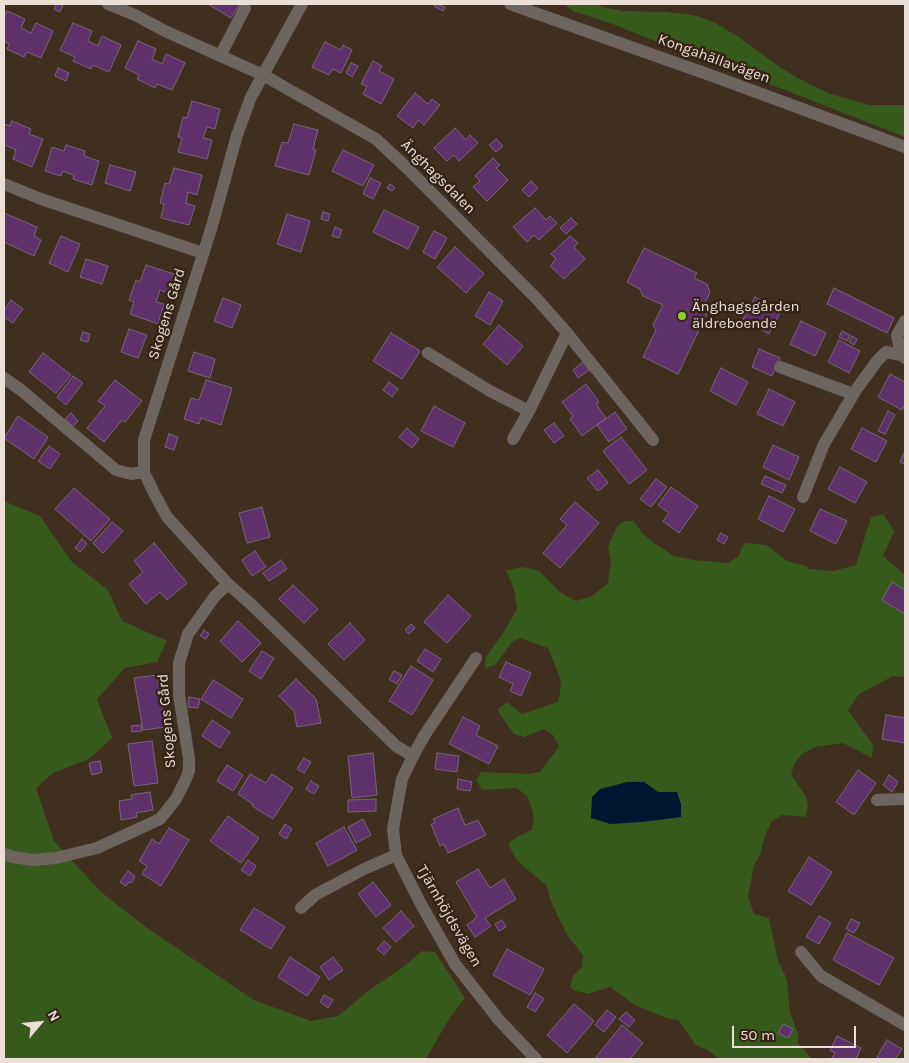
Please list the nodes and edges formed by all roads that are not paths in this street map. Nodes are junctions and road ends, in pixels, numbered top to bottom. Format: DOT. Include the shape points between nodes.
graph roads {
  1 [pos="108,4"];
  2 [pos="302,4"];
  3 [pos="510,4"];
  4 [pos="245,8"];
  5 [pos="535,8"];
  6 [pos="220,56"];
  7 [pos="263,76"];
  8 [pos="905,147"];
  9 [pos="4,184"];
  10 [pos="203,253"];
  11 [pos="905,321"];
  12 [pos="567,333"];
  13 [pos="428,354"];
  14 [pos="903,356"];
  15 [pos="780,368"];
  16 [pos="4,378"];
  17 [pos="854,394"];
  18 [pos="529,411"];
  19 [pos="512,439"];
  20 [pos="653,440"];
  21 [pos="144,472"];
  22 [pos="803,497"];
  23 [pos="228,584"];
  24 [pos="476,658"];
  25 [pos="412,756"];
  26 [pos="905,799"];
  27 [pos="877,800"];
  28 [pos="4,854"];
  29 [pos="396,855"];
  30 [pos="301,908"];
  31 [pos="801,952"];
  32 [pos="905,1025"];
  33 [pos="536,1059"];
  1 -- 6 [label="street"];
  2 -- 7 [label="street, Skogens Gård"];
  3 -- 5 [label="street, Kongahällavägen"];
  4 -- 6 [label="street"];
  5 -- 8 [label="street, Kongahällavägen"];
  6 -- 7 [label="street"];
  7 -- 10 [label="street, Skogens Gård" via="251,97 237,135"];
  7 -- 12 [label="street, Änghagsdalen" via="376,139"];
  9 -- 10 [label="street, Skogens Gård"];
  10 -- 21 [label="street, Skogens Gård" via="144,440"];
  11 -- 14 [label="street" via="897,335"];
  12 -- 18 [label="street"];
  12 -- 20 [label="street, Änghagsdalen"];
  13 -- 18 [label="street"];
  14 -- 17 [label="street" via="886,352"];
  15 -- 17 [label="street"];
  16 -- 21 [label="street" via="116,470 132,474"];
  17 -- 22 [label="street" via="824,444"];
  18 -- 19 [label="street"];
  21 -- 23 [label="street, Skogens Gård" via="167,517"];
  23 -- 25 [label="street, Skogens Gård" via="396,746"];
  23 -- 28 [label="street, Skogens Gård" via="188,634 179,663 179,695 189,771 176,799 160,819 97,848 56,858 32,860"];
  24 -- 25 [label="street, Tjärnhöjdsvägen"];
  25 -- 29 [label="street, Tjärnhöjdsvägen" via="402,779 393,829"];
  26 -- 27 [label="street"];
  29 -- 30 [label="street" via="315,895"];
  29 -- 33 [label="street, Tjärnhöjdsvägen" via="455,964 499,1020"];
  31 -- 32 [label="street" via="822,976"];
}
